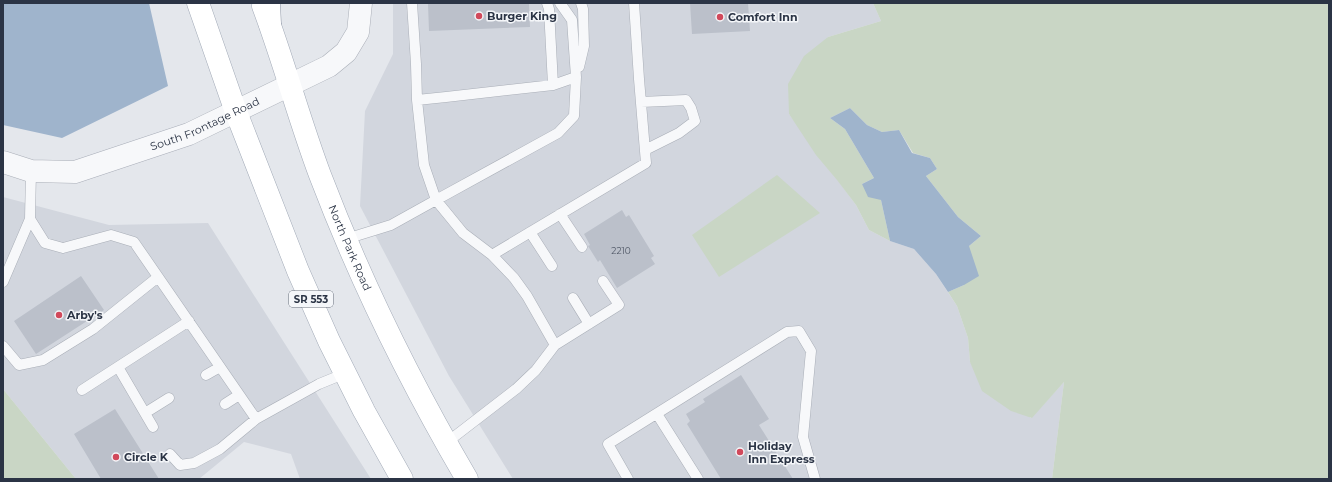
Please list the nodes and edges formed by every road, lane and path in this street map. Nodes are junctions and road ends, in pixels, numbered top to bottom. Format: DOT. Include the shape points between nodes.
graph roads {
  1 [pos="198,3"];
  2 [pos="262,3"];
  3 [pos="361,3"];
  4 [pos="412,3"];
  5 [pos="547,3"];
  6 [pos="560,3"];
  7 [pos="581,3"];
  8 [pos="634,3"];
  9 [pos="269,13"];
  10 [pos="576,77"];
  11 [pos="553,85"];
  12 [pos="290,86"];
  13 [pos="417,100"];
  14 [pos="641,102"];
  15 [pos="236,112"];
  16 [pos="645,150"];
  17 [pos="3,162"];
  18 [pos="31,171"];
  19 [pos="436,200"];
  20 [pos="560,214"];
  21 [pos="30,219"];
  22 [pos="530,232"];
  23 [pos="346,239"];
  24 [pos="582,247"];
  25 [pos="492,255"];
  26 [pos="552,266"];
  27 [pos="158,277"];
  28 [pos="603,281"];
  29 [pos="3,282"];
  30 [pos="572,298"];
  31 [pos="189,321"];
  32 [pos="589,324"];
  33 [pos="554,345"];
  34 [pos="3,346"];
  35 [pos="220,366"];
  36 [pos="118,367"];
  37 [pos="346,373"];
  38 [pos="206,375"];
  39 [pos="82,390"];
  40 [pos="239,395"];
  41 [pos="169,398"];
  42 [pos="224,404"];
  43 [pos="145,413"];
  44 [pos="656,414"];
  45 [pos="256,419"];
  46 [pos="153,427"];
  47 [pos="446,443"];
  48 [pos="170,454"];
  49 [pos="402,479"];
  50 [pos="468,479"];
  51 [pos="628,479"];
  52 [pos="698,479"];
  53 [pos="815,479"];
  1 -- 15 [label="main road, SR 553"];
  2 -- 9 [label="main road, North Park Road"];
  3 -- 12 [label="street, South Frontage Road" via="358,32 346,52 329,66"];
  4 -- 13 [label="lane"];
  5 -- 11 [label="lane"];
  6 -- 10 [label="lane" via="572,20"];
  7 -- 10 [label="lane" via="584,46"];
  8 -- 14 [label="lane"];
  9 -- 12 [label="main road, North Park Road"];
  10 -- 11 [label="lane"];
  10 -- 19 [label="lane" via="574,116 558,134"];
  11 -- 13 [label="lane"];
  12 -- 15 [label="street, South Frontage Road"];
  12 -- 23 [label="main road, North Park Road" via="319,174"];
  13 -- 19 [label="lane" via="424,165"];
  14 -- 16 [label="lane"];
  14 -- 16 [label="lane" via="686,100 695,121 679,134"];
  15 -- 18 [label="street, South Frontage Road" via="189,134 75,172"];
  15 -- 37 [label="main road, SR 553" via="298,271"];
  16 -- 20 [label="lane" via="646,163"];
  17 -- 18 [label="street, South Frontage Road"];
  18 -- 21 [label="lane"];
  19 -- 23 [label="lane" via="391,224"];
  19 -- 25 [label="lane" via="462,233"];
  20 -- 22 [label="lane"];
  20 -- 24 [label="lane"];
  21 -- 27 [label="lane" via="45,243 63,248 111,235 134,242"];
  21 -- 29 [label="lane"];
  22 -- 25 [label="lane"];
  22 -- 26 [label="lane"];
  23 -- 47 [label="main road, North Park Road" via="393,342"];
  25 -- 33 [label="lane" via="527,296"];
  27 -- 31 [label="lane"];
  27 -- 34 [label="lane" via="93,329 43,360 19,365"];
  28 -- 32 [label="lane" via="619,305"];
  30 -- 32 [label="lane"];
  31 -- 35 [label="lane"];
  31 -- 36 [label="lane"];
  32 -- 33 [label="lane"];
  33 -- 47 [label="lane" via="536,370 516,389"];
  35 -- 38 [label="lane"];
  35 -- 40 [label="lane"];
  36 -- 39 [label="lane"];
  36 -- 43 [label="lane"];
  37 -- 45 [label="lane" via="319,384"];
  37 -- 49 [label="main road, SR 553"];
  40 -- 42 [label="lane"];
  40 -- 45 [label="lane"];
  41 -- 43 [label="lane"];
  43 -- 46 [label="lane"];
  44 -- 51 [label="lane" via="608,444"];
  44 -- 52 [label="lane"];
  44 -- 53 [label="lane" via="787,332 799,331 811,351 803,437"];
  45 -- 48 [label="lane" via="220,449 194,463 180,465"];
  47 -- 50 [label="main road, North Park Road"];
}
